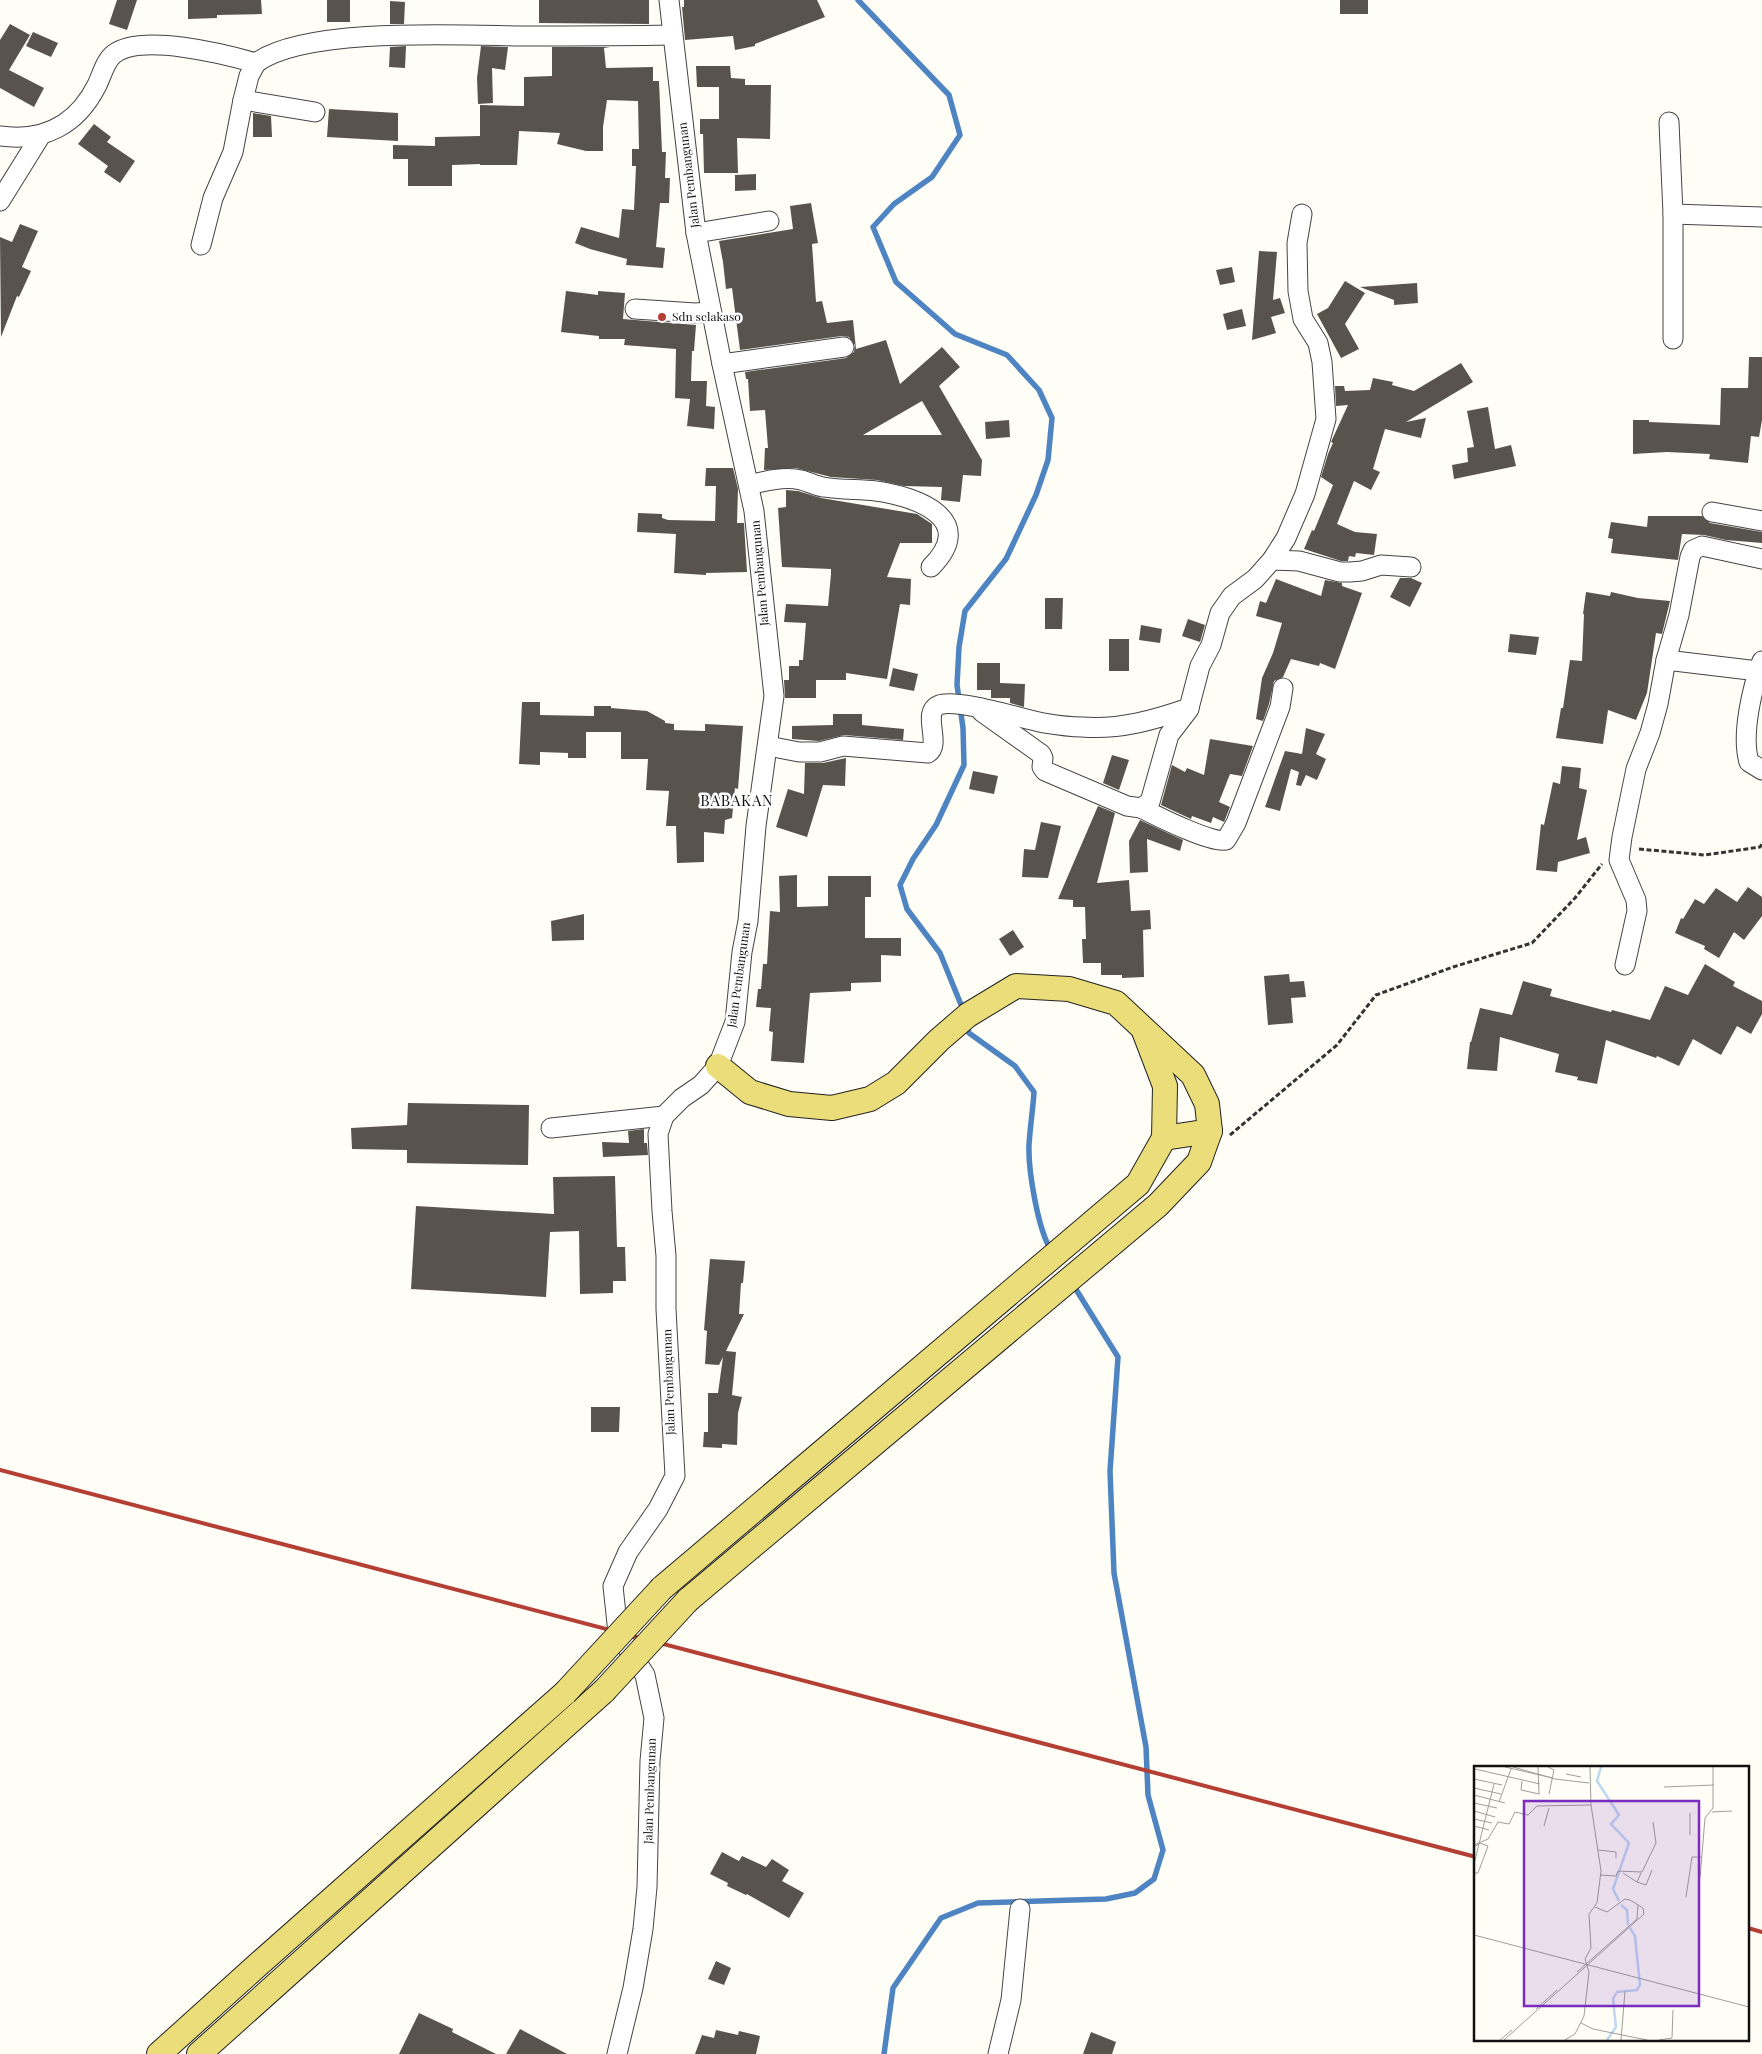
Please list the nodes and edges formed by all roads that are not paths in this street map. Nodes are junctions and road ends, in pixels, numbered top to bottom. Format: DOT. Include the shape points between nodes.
graph roads {
  1 [pos="669,0"];
  2 [pos="672,36"];
  3 [pos="256,63"];
  4 [pos="243,100"];
  5 [pos="315,112"];
  6 [pos="1669,122"];
  7 [pos="41,135"];
  8 [pos="3,141"];
  9 [pos="0,201"];
  10 [pos="1302,214"];
  11 [pos="1673,214"];
  12 [pos="1762,217"];
  13 [pos="769,221"];
  14 [pos="696,233"];
  15 [pos="201,245"];
  16 [pos="635,309"];
  17 [pos="711,312"];
  18 [pos="1674,339"];
  19 [pos="844,347"];
  20 [pos="722,364"];
  21 [pos="749,485"];
  22 [pos="1712,512"];
  23 [pos="1762,521"];
  24 [pos="1762,559"];
  25 [pos="1272,560"];
  26 [pos="1411,567"];
  27 [pos="931,568"];
  28 [pos="1666,660"];
  29 [pos="1760,666"];
  30 [pos="1283,688"];
  31 [pos="976,708"];
  32 [pos="1190,708"];
  33 [pos="768,746"];
  34 [pos="1762,770"];
  35 [pos="1141,808"];
  36 [pos="1625,965"];
  37 [pos="1142,1026"];
  38 [pos="718,1066"];
  39 [pos="664,1116"];
  40 [pos="551,1128"];
  41 [pos="1219,1134"];
  42 [pos="1164,1138"];
  43 [pos="1020,1909"];
  44 [pos="159,2054"];
  45 [pos="199,2054"];
  46 [pos="617,2054"];
  47 [pos="998,2054"];
  1 -- 2 [label="street, Jalan Pembangunan"];
  2 -- 3 [label="street" via="366,38 290,47"];
  2 -- 14 [label="street, Jalan Pembangunan"];
  3 -- 4 [label="street"];
  3 -- 7 [label="street" via="183,47 133,46 112,55 85,105 76,114 54,131"];
  4 -- 5 [label="street"];
  4 -- 15 [label="street" via="233,152 213,198"];
  6 -- 11 [label="street"];
  7 -- 8 [label="street"];
  7 -- 9 [label="street"];
  10 -- 25 [label="street" via="1297,244 1298,291 1303,319 1318,343 1326,419 1305,494 1286,538"];
  11 -- 12 [label="street"];
  11 -- 18 [label="street"];
  13 -- 14 [label="street"];
  14 -- 17 [label="street, Jalan Pembangunan"];
  16 -- 17 [label="street"];
  17 -- 20 [label="street, Jalan Pembangunan"];
  19 -- 20 [label="street"];
  20 -- 21 [label="street, Jalan Pembangunan"];
  21 -- 27 [label="street" via="800,479 822,487 878,491 925,506 944,518 948,526 944,553"];
  21 -- 33 [label="street, Jalan Pembangunan" via="760,550 774,696"];
  22 -- 23 [label="street"];
  24 -- 28 [label="street" via="1702,546 1693,550"];
  25 -- 26 [label="street" via="1299,561 1340,572 1362,572 1381,565"];
  25 -- 32 [label="street" via="1255,579 1232,596 1220,613 1211,645 1200,666"];
  28 -- 29 [label="street"];
  28 -- 36 [label="street" via="1650,733 1636,769 1619,860 1638,911"];
  29 -- 34 [label="street" via="1750,709 1746,750 1749,762"];
  30 -- 35 [label="street" via="1280,707 1236,823 1226,840 1219,842"];
  31 -- 32 [label="street" via="1083,728 1141,724"];
  31 -- 33 [label="street" via="944,704 935,708 932,716 933,747 928,753 843,746 820,752 798,752"];
  31 -- 35 [label="street" via="1041,754 1045,771 1110,800"];
  32 -- 35 [label="street" via="1169,736 1150,802"];
  33 -- 38 [label="street, Jalan Pembangunan" via="735,1022"];
  37 -- 38 [label="main road" via="1116,1003 1069,989 1016,986 968,1015 896,1083 870,1099 832,1108 789,1104 750,1092"];
  37 -- 41 [label="main road" via="1193,1075"];
  37 -- 42 [label="main road" via="1165,1086"];
  38 -- 39 [label="street, Jalan Pembangunan"];
  39 -- 40 [label="street"];
  39 -- 46 [label="street, Jalan Pembangunan" via="658,1134 675,1476 658,1509 628,1552 613,1586 618,1633 645,1674 654,1718 643,1929"];
  41 -- 42 [label="main road"];
  41 -- 45 [label="main road, bridge" via="1199,1162 1158,1205 688,1600 604,1691"];
  42 -- 44 [label="main road, bridge" via="1138,1184 662,1588 565,1692"];
  43 -- 47 [label="street" via="1011,2000"];
}
